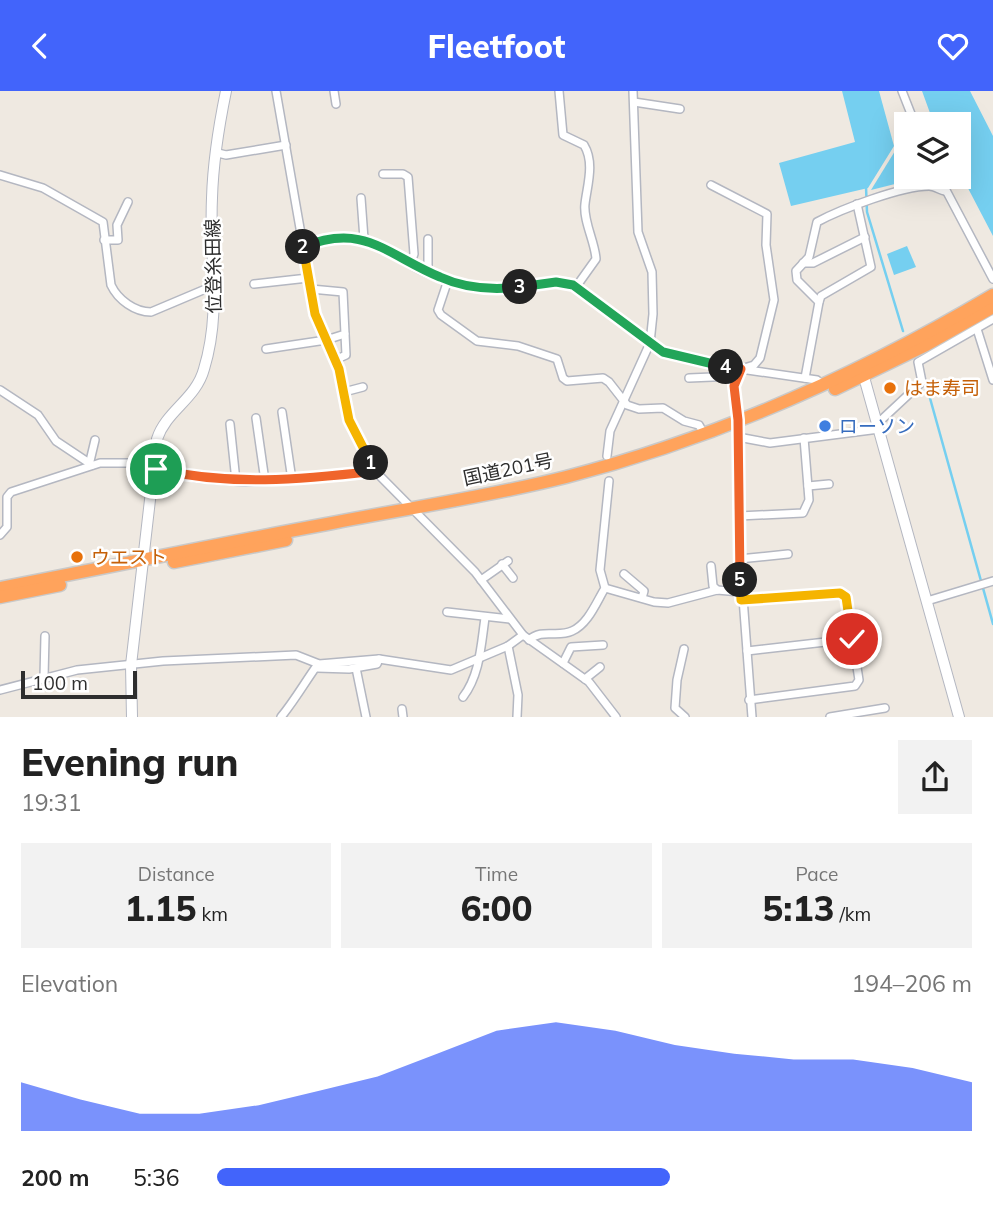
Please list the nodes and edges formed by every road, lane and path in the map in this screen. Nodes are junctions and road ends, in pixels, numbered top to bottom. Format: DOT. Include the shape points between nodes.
graph roads {
  1 [pos="226,91"];
  2 [pos="275,91"];
  3 [pos="334,91"];
  4 [pos="559,91"];
  5 [pos="633,91"];
  6 [pos="902,91"];
  7 [pos="634,102"];
  8 [pos="336,104"];
  9 [pos="680,109"];
  10 [pos="910,112"];
  11 [pos="286,145"];
  12 [pos="218,153"];
  13 [pos="383,174"];
  14 [pos="0,175"];
  15 [pos="710,185"];
  16 [pos="945,191"];
  17 [pos="361,198"];
  18 [pos="128,202"];
  19 [pos="857,204"];
  20 [pos="865,237"];
  21 [pos="364,239"];
  22 [pos="428,239"];
  23 [pos="104,240"];
  24 [pos="302,247"];
  25 [pos="411,262"];
  26 [pos="803,263"];
  27 [pos="428,272"];
  28 [pos="308,278"];
  29 [pos="993,279"];
  30 [pos="448,280"];
  31 [pos="254,284"];
  32 [pos="215,285"];
  33 [pos="576,287"];
  34 [pos="310,289"];
  35 [pos="993,295"];
  36 [pos="819,302"];
  37 [pos="993,307"];
  38 [pos="993,319"];
  39 [pos="977,329"];
  40 [pos="345,334"];
  41 [pos="326,340"];
  42 [pos="650,343"];
  43 [pos="266,349"];
  44 [pos="335,360"];
  45 [pos="739,372"];
  46 [pos="863,372"];
  47 [pos="689,378"];
  48 [pos="805,378"];
  49 [pos="993,380"];
  50 [pos="824,385"];
  51 [pos="363,387"];
  52 [pos="0,390"];
  53 [pos="344,392"];
  54 [pos="623,399"];
  55 [pos="282,412"];
  56 [pos="256,418"];
  57 [pos="230,424"];
  58 [pos="878,426"];
  59 [pos="738,429"];
  60 [pos="703,432"];
  61 [pos="804,438"];
  62 [pos="95,440"];
  63 [pos="607,456"];
  64 [pos="91,463"];
  65 [pos="152,464"];
  66 [pos="375,471"];
  67 [pos="292,480"];
  68 [pos="236,481"];
  69 [pos="265,481"];
  70 [pos="609,481"];
  71 [pos="829,484"];
  72 [pos="808,486"];
  73 [pos="4,495"];
  74 [pos="413,511"];
  75 [pos="4,513"];
  76 [pos="739,516"];
  77 [pos="0,535"];
  78 [pos="789,554"];
  79 [pos="739,559"];
  80 [pos="143,564"];
  81 [pos="711,566"];
  82 [pos="624,574"];
  83 [pos="513,578"];
  84 [pos="481,580"];
  85 [pos="993,581"];
  86 [pos="0,588"];
  87 [pos="605,588"];
  88 [pos="717,590"];
  89 [pos="741,596"];
  90 [pos="0,597"];
  91 [pos="642,598"];
  92 [pos="927,601"];
  93 [pos="447,612"];
  94 [pos="485,618"];
  95 [pos="509,619"];
  96 [pos="45,636"];
  97 [pos="526,638"];
  98 [pos="852,639"];
  99 [pos="603,645"];
  100 [pos="508,646"];
  101 [pos="684,649"];
  102 [pos="747,651"];
  103 [pos="479,658"];
  104 [pos="379,659"];
  105 [pos="563,663"];
  106 [pos="131,665"];
  107 [pos="317,666"];
  108 [pos="600,667"];
  109 [pos="356,668"];
  110 [pos="44,677"];
  111 [pos="585,679"];
  112 [pos="0,690"];
  113 [pos="463,697"];
  114 [pos="749,701"];
  115 [pos="885,708"];
  116 [pos="867,714"];
  117 [pos="132,716"];
  118 [pos="281,716"];
  119 [pos="366,716"];
  120 [pos="517,716"];
  121 [pos="616,716"];
  122 [pos="685,716"];
  123 [pos="752,716"];
  124 [pos="830,716"];
  125 [pos="959,716"];
  1 -- 12 [label="main road, 位登糸田線"];
  2 -- 11 [label="street"];
  3 -- 8 [label="street"];
  4 -- 33 [label="street" via="564,135 584,145 588,156 590,192 585,208 596,259"];
  5 -- 7 [label="street"];
  6 -- 10 [label="street"];
  7 -- 9 [label="street"];
  7 -- 42 [label="street" via="638,232 654,287"];
  11 -- 12 [label="street"];
  11 -- 24 [label="street"];
  12 -- 32 [label="main road, 位登糸田線" via="212,198"];
  13 -- 25 [label="street" via="408,177 415,254"];
  14 -- 23 [label="street" via="44,188 97,216 103,222"];
  15 -- 45 [label="street" via="766,214 774,300 760,358"];
  16 -- 19 [label="street" via="931,186"];
  16 -- 29 [label="street"];
  17 -- 21 [label="street"];
  18 -- 23 [label="street" via="117,225 118,240"];
  19 -- 20 [label="street"];
  19 -- 26 [label="street" via="817,222 811,251"];
  20 -- 26 [label="street" via="813,264"];
  20 -- 36 [label="street" via="871,267 821,296"];
  21 -- 24 [label="street" via="327,237"];
  21 -- 25 [label="street"];
  22 -- 27 [label="street"];
  23 -- 32 [label="street" via="115,293 141,311"];
  24 -- 28 [label="street"];
  25 -- 27 [label="street"];
  26 -- 36 [label="street" via="796,271 797,280"];
  27 -- 30 [label="street"];
  28 -- 31 [label="street"];
  28 -- 34 [label="street"];
  30 -- 33 [label="street" via="499,289 556,282"];
  30 -- 54 [label="street" via="438,310 468,338 518,346 558,359 563,378 603,378"];
  32 -- 65 [label="main road, 位登糸田線" via="215,318 204,372 191,397 160,428"];
  33 -- 42 [label="street"];
  34 -- 40 [label="street" via="343,292"];
  34 -- 41 [label="street"];
  35 -- 46 [label="highway, 国道201号"];
  36 -- 48 [label="street"];
  37 -- 46 [label="highway, 国道201号"];
  38 -- 39 [label="street"];
  39 -- 49 [label="street"];
  39 -- 58 [label="street" via="918,362 922,382"];
  40 -- 41 [label="street"];
  40 -- 44 [label="street" via="346,355"];
  41 -- 43 [label="street"];
  41 -- 44 [label="street"];
  42 -- 45 [label="street" via="663,352"];
  42 -- 54 [label="street"];
  44 -- 53 [label="street"];
  45 -- 47 [label="street"];
  45 -- 48 [label="street"];
  45 -- 59 [label="street"];
  46 -- 50 [label="highway, 国道201号"];
  46 -- 58 [label="main road"];
  46 -- 59 [label="highway, 国道201号"];
  48 -- 50 [label="street"];
  50 -- 59 [label="highway, 国道201号"];
  51 -- 53 [label="street"];
  52 -- 64 [label="street" via="38,415 56,441"];
  53 -- 66 [label="street" via="349,420"];
  54 -- 60 [label="street" via="639,409 663,408 699,425"];
  54 -- 63 [label="street" via="610,431"];
  55 -- 67 [label="street"];
  56 -- 69 [label="street"];
  57 -- 68 [label="street"];
  58 -- 61 [label="street"];
  58 -- 92 [label="main road"];
  59 -- 60 [label="highway, 国道201号"];
  59 -- 61 [label="street" via="770,443"];
  59 -- 74 [label="highway, 国道201号" via="630,467 497,500"];
  59 -- 76 [label="street"];
  60 -- 74 [label="highway, 国道201号" via="568,476"];
  61 -- 72 [label="street"];
  62 -- 64 [label="street"];
  64 -- 65 [label="street"];
  64 -- 73 [label="street"];
  65 -- 68 [label="street" via="156,469 197,478"];
  65 -- 80 [label="main road, 位登糸田線"];
  66 -- 67 [label="street"];
  66 -- 74 [label="street"];
  67 -- 69 [label="street"];
  68 -- 69 [label="street"];
  70 -- 87 [label="street" via="600,570"];
  71 -- 72 [label="street"];
  72 -- 76 [label="street" via="809,500 803,513"];
  73 -- 75 [label="street"];
  74 -- 80 [label="highway, 国道201号"];
  74 -- 84 [label="street"];
  75 -- 77 [label="street" via="7,527"];
  76 -- 79 [label="street"];
  78 -- 79 [label="street"];
  79 -- 89 [label="street"];
  80 -- 86 [label="highway, 国道201号"];
  80 -- 90 [label="highway, 国道201号"];
  80 -- 106 [label="main road, 位登糸田線"];
  81 -- 88 [label="street"];
  82 -- 91 [label="street" via="644,591"];
  83 -- 84 [label="street" via="505,562"];
  84 -- 95 [label="street"];
  85 -- 92 [label="street"];
  87 -- 91 [label="street"];
  87 -- 97 [label="street" via="574,631"];
  88 -- 89 [label="street"];
  88 -- 91 [label="street" via="668,603"];
  89 -- 98 [label="street" via="840,593 846,597"];
  89 -- 102 [label="street"];
  92 -- 125 [label="main road"];
  93 -- 94 [label="street"];
  94 -- 95 [label="street"];
  94 -- 103 [label="street"];
  95 -- 97 [label="street"];
  96 -- 110 [label="street"];
  97 -- 100 [label="street"];
  97 -- 105 [label="street"];
  98 -- 102 [label="street"];
  98 -- 114 [label="street" via="859,680 855,686"];
  99 -- 105 [label="street" via="571,647"];
  100 -- 103 [label="street"];
  100 -- 120 [label="street"];
  101 -- 122 [label="street" via="675,708"];
  102 -- 114 [label="street"];
  103 -- 104 [label="street" via="451,670"];
  103 -- 113 [label="street"];
  104 -- 107 [label="street"];
  104 -- 109 [label="street" via="377,664"];
  105 -- 111 [label="street"];
  106 -- 107 [label="street" via="296,655"];
  106 -- 110 [label="street"];
  106 -- 117 [label="main road, 位登糸田線"];
  107 -- 109 [label="street"];
  107 -- 118 [label="street"];
  108 -- 111 [label="street"];
  109 -- 119 [label="street"];
  110 -- 112 [label="street"];
  111 -- 121 [label="street"];
  114 -- 123 [label="street"];
  115 -- 116 [label="street"];
  116 -- 124 [label="street"];
}
